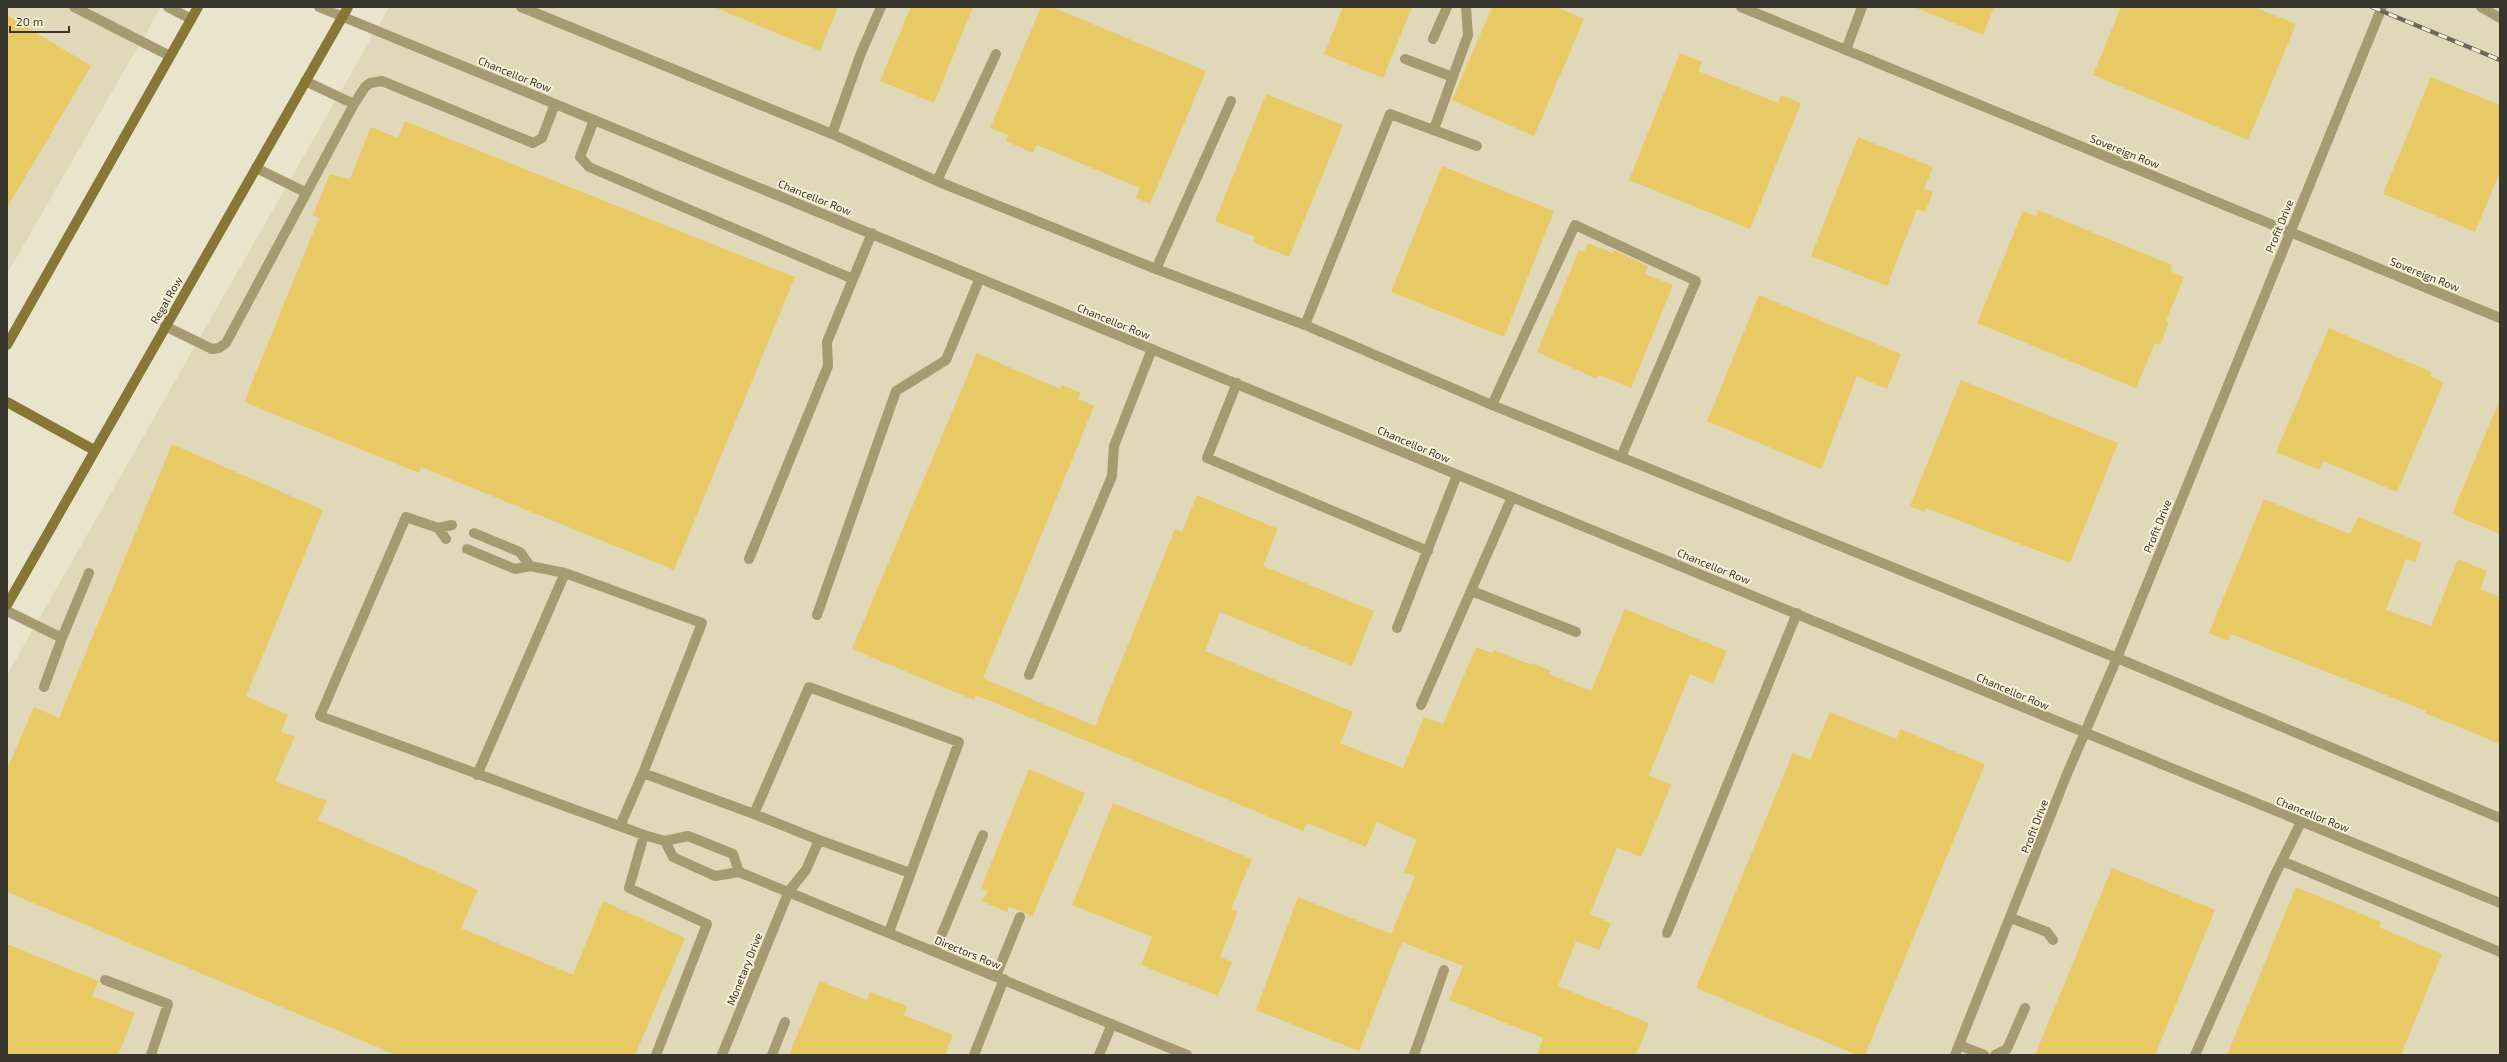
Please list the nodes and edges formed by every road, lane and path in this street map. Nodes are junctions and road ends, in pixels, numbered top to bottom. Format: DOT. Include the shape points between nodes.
graph roads {
  1 [pos="74,7"];
  2 [pos="168,7"];
  3 [pos="198,7"];
  4 [pos="319,7"];
  5 [pos="348,7"];
  6 [pos="521,7"];
  7 [pos="881,7"];
  8 [pos="1447,7"];
  9 [pos="1466,7"];
  10 [pos="1741,7"];
  11 [pos="1862,7"];
  12 [pos="2382,7"];
  13 [pos="2480,7"];
  14 [pos="342,17"];
  15 [pos="2500,18"];
  16 [pos="191,19"];
  17 [pos="1433,39"];
  18 [pos="1846,50"];
  19 [pos="996,54"];
  20 [pos="170,56"];
  21 [pos="1405,59"];
  22 [pos="1453,77"];
  23 [pos="305,81"];
  24 [pos="1231,101"];
  25 [pos="354,104"];
  26 [pos="555,104"];
  27 [pos="594,120"];
  28 [pos="1434,129"];
  29 [pos="832,134"];
  30 [pos="1477,146"];
  31 [pos="256,168"];
  32 [pos="937,181"];
  33 [pos="305,192"];
  34 [pos="2291,231"];
  35 [pos="872,233"];
  36 [pos="1156,269"];
  37 [pos="854,279"];
  38 [pos="979,280"];
  39 [pos="2500,318"];
  40 [pos="1305,324"];
  41 [pos="165,326"];
  42 [pos="10,331"];
  43 [pos="7,345"];
  44 [pos="1152,349"];
  45 [pos="1237,383"];
  46 [pos="7,402"];
  47 [pos="1492,405"];
  48 [pos="94,450"];
  49 [pos="1621,457"];
  50 [pos="1457,475"];
  51 [pos="1512,497"];
  52 [pos="452,525"];
  53 [pos="438,528"];
  54 [pos="474,533"];
  55 [pos="446,539"];
  56 [pos="467,549"];
  57 [pos="1428,551"];
  58 [pos="749,559"];
  59 [pos="530,566"];
  60 [pos="89,573"];
  61 [pos="565,574"];
  62 [pos="1472,591"];
  63 [pos="7,605"];
  64 [pos="7,611"];
  65 [pos="1797,613"];
  66 [pos="817,615"];
  67 [pos="1397,628"];
  68 [pos="1576,632"];
  69 [pos="62,638"];
  70 [pos="2117,658"];
  71 [pos="1029,675"];
  72 [pos="44,688"];
  73 [pos="1422,705"];
  74 [pos="2084,734"];
  75 [pos="643,773"];
  76 [pos="477,775"];
  77 [pos="754,814"];
  78 [pos="2500,818"];
  79 [pos="2301,822"];
  80 [pos="620,826"];
  81 [pos="644,835"];
  82 [pos="982,835"];
  83 [pos="819,840"];
  84 [pos="665,841"];
  85 [pos="2282,861"];
  86 [pos="739,872"];
  87 [pos="910,873"];
  88 [pos="789,891"];
  89 [pos="2500,903"];
  90 [pos="1020,917"];
  91 [pos="2011,918"];
  92 [pos="889,932"];
  93 [pos="1667,933"];
  94 [pos="2053,940"];
  95 [pos="935,951"];
  96 [pos="2500,952"];
  97 [pos="1444,970"];
  98 [pos="1000,978"];
  99 [pos="105,980"];
  100 [pos="2025,1008"];
  101 [pos="785,1022"];
  102 [pos="1112,1024"];
  103 [pos="1959,1045"];
  104 [pos="1171,1052"];
  105 [pos="151,1055"];
  106 [pos="656,1055"];
  107 [pos="722,1055"];
  108 [pos="772,1055"];
  109 [pos="974,1055"];
  110 [pos="1099,1055"];
  111 [pos="1187,1055"];
  112 [pos="1414,1055"];
  113 [pos="1955,1055"];
  114 [pos="1984,1055"];
  115 [pos="1995,1055"];
  116 [pos="2195,1055"];
  1 -- 20 [label="street"];
  2 -- 16 [label="street"];
  3 -- 16 [label="main road"];
  4 -- 14 [label="street, Chancellor Row"];
  5 -- 14 [label="main road, Regal Row"];
  6 -- 29 [label="street"];
  7 -- 29 [label="street" via="861,53"];
  8 -- 17 [label="street"];
  9 -- 22 [label="street" via="1468,35"];
  10 -- 18 [label="street, Sovereign Row"];
  11 -- 18 [label="street"];
  12 -- 34 [label="street, Profit Drive"];
  13 -- 15 [label="street"];
  14 -- 23 [label="main road, Regal Row"];
  14 -- 26 [label="street, Chancellor Row"];
  16 -- 20 [label="main road"];
  18 -- 34 [label="street, Sovereign Row"];
  19 -- 32 [label="street"];
  20 -- 42 [label="main road"];
  21 -- 22 [label="street"];
  22 -- 28 [label="street"];
  23 -- 25 [label="street"];
  23 -- 31 [label="main road, Regal Row"];
  24 -- 36 [label="street"];
  25 -- 26 [label="street" via="365,87 370,83 382,81 533,143 542,138"];
  25 -- 33 [label="street"];
  26 -- 27 [label="street, Chancellor Row"];
  27 -- 35 [label="street, Chancellor Row"];
  27 -- 37 [label="street" via="580,157 588,167"];
  28 -- 30 [label="street"];
  28 -- 40 [label="street" via="1390,114"];
  29 -- 32 [label="street"];
  31 -- 33 [label="street"];
  31 -- 41 [label="main road, Regal Row"];
  32 -- 36 [label="street"];
  33 -- 41 [label="street" via="226,343 212,349"];
  34 -- 39 [label="street, Sovereign Row"];
  34 -- 70 [label="street, Profit Drive"];
  35 -- 37 [label="street"];
  35 -- 38 [label="street, Chancellor Row"];
  36 -- 40 [label="street"];
  37 -- 58 [label="street" via="827,342 828,366"];
  38 -- 44 [label="street, Chancellor Row"];
  38 -- 66 [label="street" via="946,360 896,391"];
  40 -- 47 [label="street"];
  41 -- 48 [label="main road, Regal Row"];
  42 -- 43 [label="main road"];
  44 -- 45 [label="street, Chancellor Row"];
  44 -- 71 [label="street" via="1114,446 1112,476"];
  45 -- 50 [label="street, Chancellor Row"];
  45 -- 57 [label="street" via="1207,458"];
  46 -- 48 [label="main road"];
  47 -- 49 [label="street"];
  47 -- 49 [label="street" via="1575,225 1696,281"];
  48 -- 63 [label="main road, Regal Row"];
  49 -- 70 [label="street"];
  50 -- 51 [label="street, Chancellor Row"];
  50 -- 57 [label="street"];
  51 -- 62 [label="street"];
  51 -- 65 [label="street, Chancellor Row"];
  52 -- 53 [label="street"];
  53 -- 55 [label="street"];
  53 -- 76 [label="street" via="406,516 320,716"];
  54 -- 59 [label="street" via="520,552"];
  56 -- 59 [label="street" via="515,569"];
  57 -- 67 [label="street"];
  59 -- 61 [label="street"];
  60 -- 69 [label="street"];
  61 -- 75 [label="street" via="702,623"];
  61 -- 76 [label="street"];
  62 -- 68 [label="street"];
  62 -- 73 [label="street"];
  64 -- 69 [label="street"];
  65 -- 74 [label="street, Chancellor Row"];
  65 -- 93 [label="street"];
  69 -- 72 [label="street"];
  70 -- 74 [label="street, Profit Drive"];
  70 -- 78 [label="street"];
  74 -- 79 [label="street, Chancellor Row"];
  74 -- 91 [label="street, Profit Drive"];
  75 -- 77 [label="street"];
  75 -- 80 [label="street"];
  76 -- 80 [label="street"];
  77 -- 83 [label="street"];
  77 -- 87 [label="street" via="809,687 959,742"];
  79 -- 85 [label="street"];
  79 -- 89 [label="street, Chancellor Row"];
  80 -- 81 [label="street"];
  81 -- 84 [label="street"];
  81 -- 106 [label="street" via="629,888 707,924"];
  82 -- 95 [label="street"];
  83 -- 87 [label="street"];
  83 -- 88 [label="street, Monetary Drive" via="806,870"];
  84 -- 86 [label="street" via="673,857 715,876"];
  84 -- 86 [label="street" via="688,836 733,854"];
  85 -- 96 [label="street"];
  85 -- 116 [label="street"];
  86 -- 88 [label="street, Directors Row"];
  87 -- 92 [label="street"];
  88 -- 92 [label="street, Directors Row"];
  88 -- 107 [label="street, Monetary Drive"];
  90 -- 98 [label="street"];
  91 -- 94 [label="street" via="2047,932"];
  91 -- 103 [label="street, Profit Drive"];
  92 -- 95 [label="street, Directors Row"];
  95 -- 98 [label="street, Directors Row"];
  97 -- 112 [label="street"];
  98 -- 102 [label="street, Directors Row"];
  98 -- 109 [label="street"];
  99 -- 105 [label="street" via="168,1004"];
  100 -- 115 [label="street" via="2007,1049"];
  101 -- 108 [label="street"];
  102 -- 104 [label="street, Directors Row"];
  102 -- 110 [label="street"];
  103 -- 113 [label="street, Profit Drive"];
  103 -- 114 [label="street"];
  104 -- 111 [label="street, Directors Row"];
}
